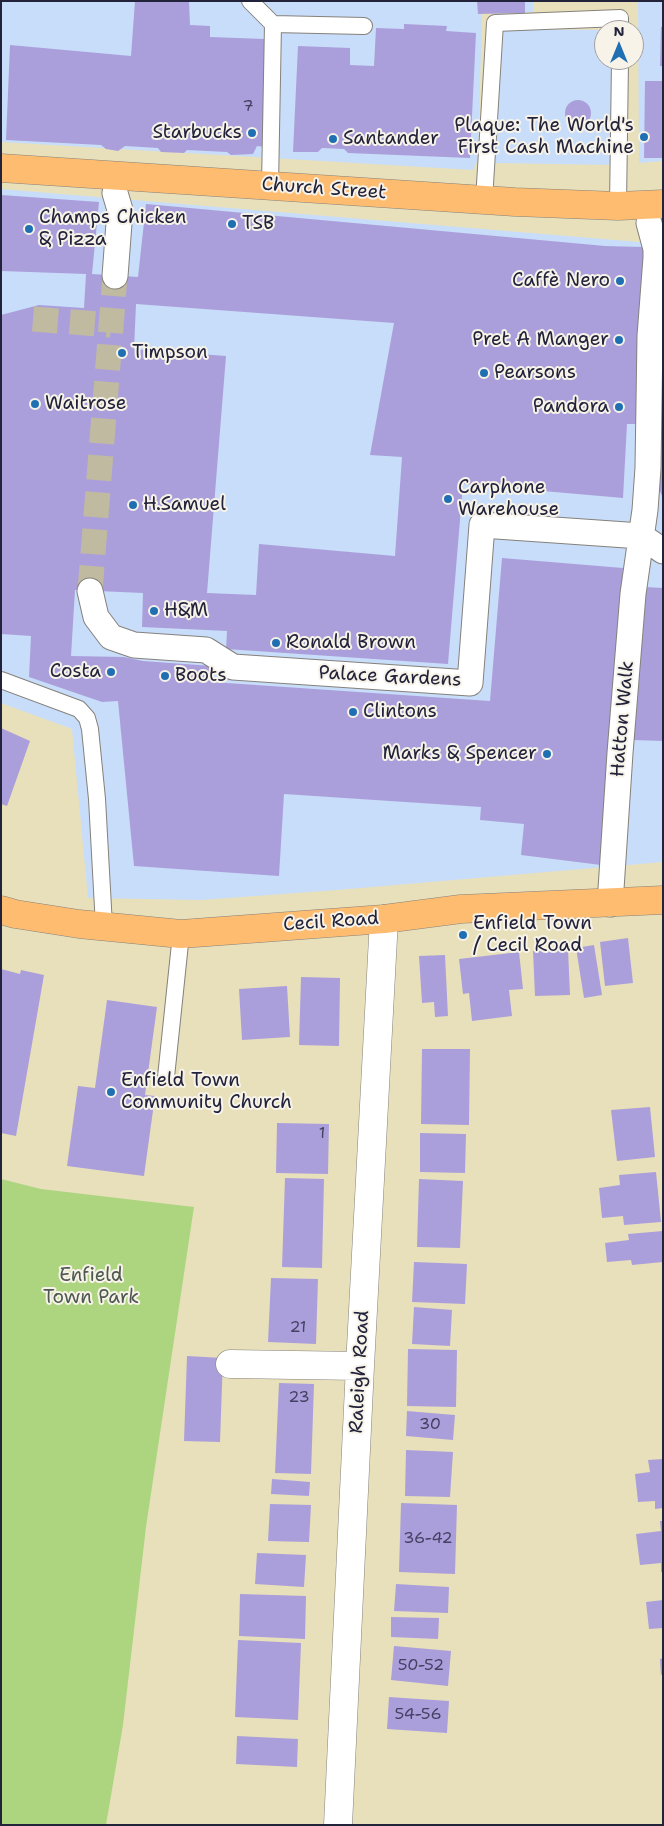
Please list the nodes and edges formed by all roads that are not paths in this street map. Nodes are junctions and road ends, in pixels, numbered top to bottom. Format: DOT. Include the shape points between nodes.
graph roads {
  1 [pos="250,1"];
  2 [pos="620,20"];
  3 [pos="273,24"];
  4 [pos="364,26"];
  5 [pos="620,70"];
  6 [pos="1,168"];
  7 [pos="270,185"];
  8 [pos="115,193"];
  9 [pos="484,200"];
  10 [pos="618,206"];
  11 [pos="653,210"];
  12 [pos="115,276"];
  13 [pos="656,338"];
  14 [pos="641,536"];
  15 [pos="663,551"];
  16 [pos="90,591"];
  17 [pos="1,680"];
  18 [pos="663,900"];
  19 [pos="610,904"];
  20 [pos="1,910"];
  21 [pos="384,920"];
  22 [pos="104,926"];
  23 [pos="181,934"];
  24 [pos="166,1077"];
  25 [pos="230,1364"];
  26 [pos="360,1366"];
  27 [pos="338,1825"];
  1 -- 3 [label="lane"];
  2 -- 9 [label="lane" via="495,23"];
  3 -- 4 [label="lane"];
  3 -- 7 [label="lane"];
  5 -- 10 [label="lane"];
  6 -- 7 [label="main road, Church Street"];
  7 -- 9 [label="main road, Church Street"];
  8 -- 12 [label="street" via="120,210"];
  9 -- 10 [label="main road, Church Street"];
  10 -- 11 [label="main road, Church Street"];
  11 -- 13 [label="street, Hatton Walk"];
  13 -- 14 [label="street, Hatton Walk"];
  14 -- 15 [label="street"];
  14 -- 16 [label="street, Palace Gardens" via="482,525 470,684 233,667 206,650 134,645 111,636 96,617"];
  14 -- 19 [label="street, Hatton Walk" via="633,594"];
  17 -- 22 [label="lane" via="79,710 87,718 97,799"];
  18 -- 19 [label="main road, Cecil Road"];
  19 -- 21 [label="main road, Cecil Road" via="462,909"];
  20 -- 22 [label="main road, Cecil Road"];
  21 -- 23 [label="main road, Cecil Road"];
  21 -- 26 [label="street, Raleigh Road"];
  22 -- 23 [label="main road, Cecil Road"];
  23 -- 24 [label="lane"];
  25 -- 26 [label="street"];
  26 -- 27 [label="street, Raleigh Road"];
}
